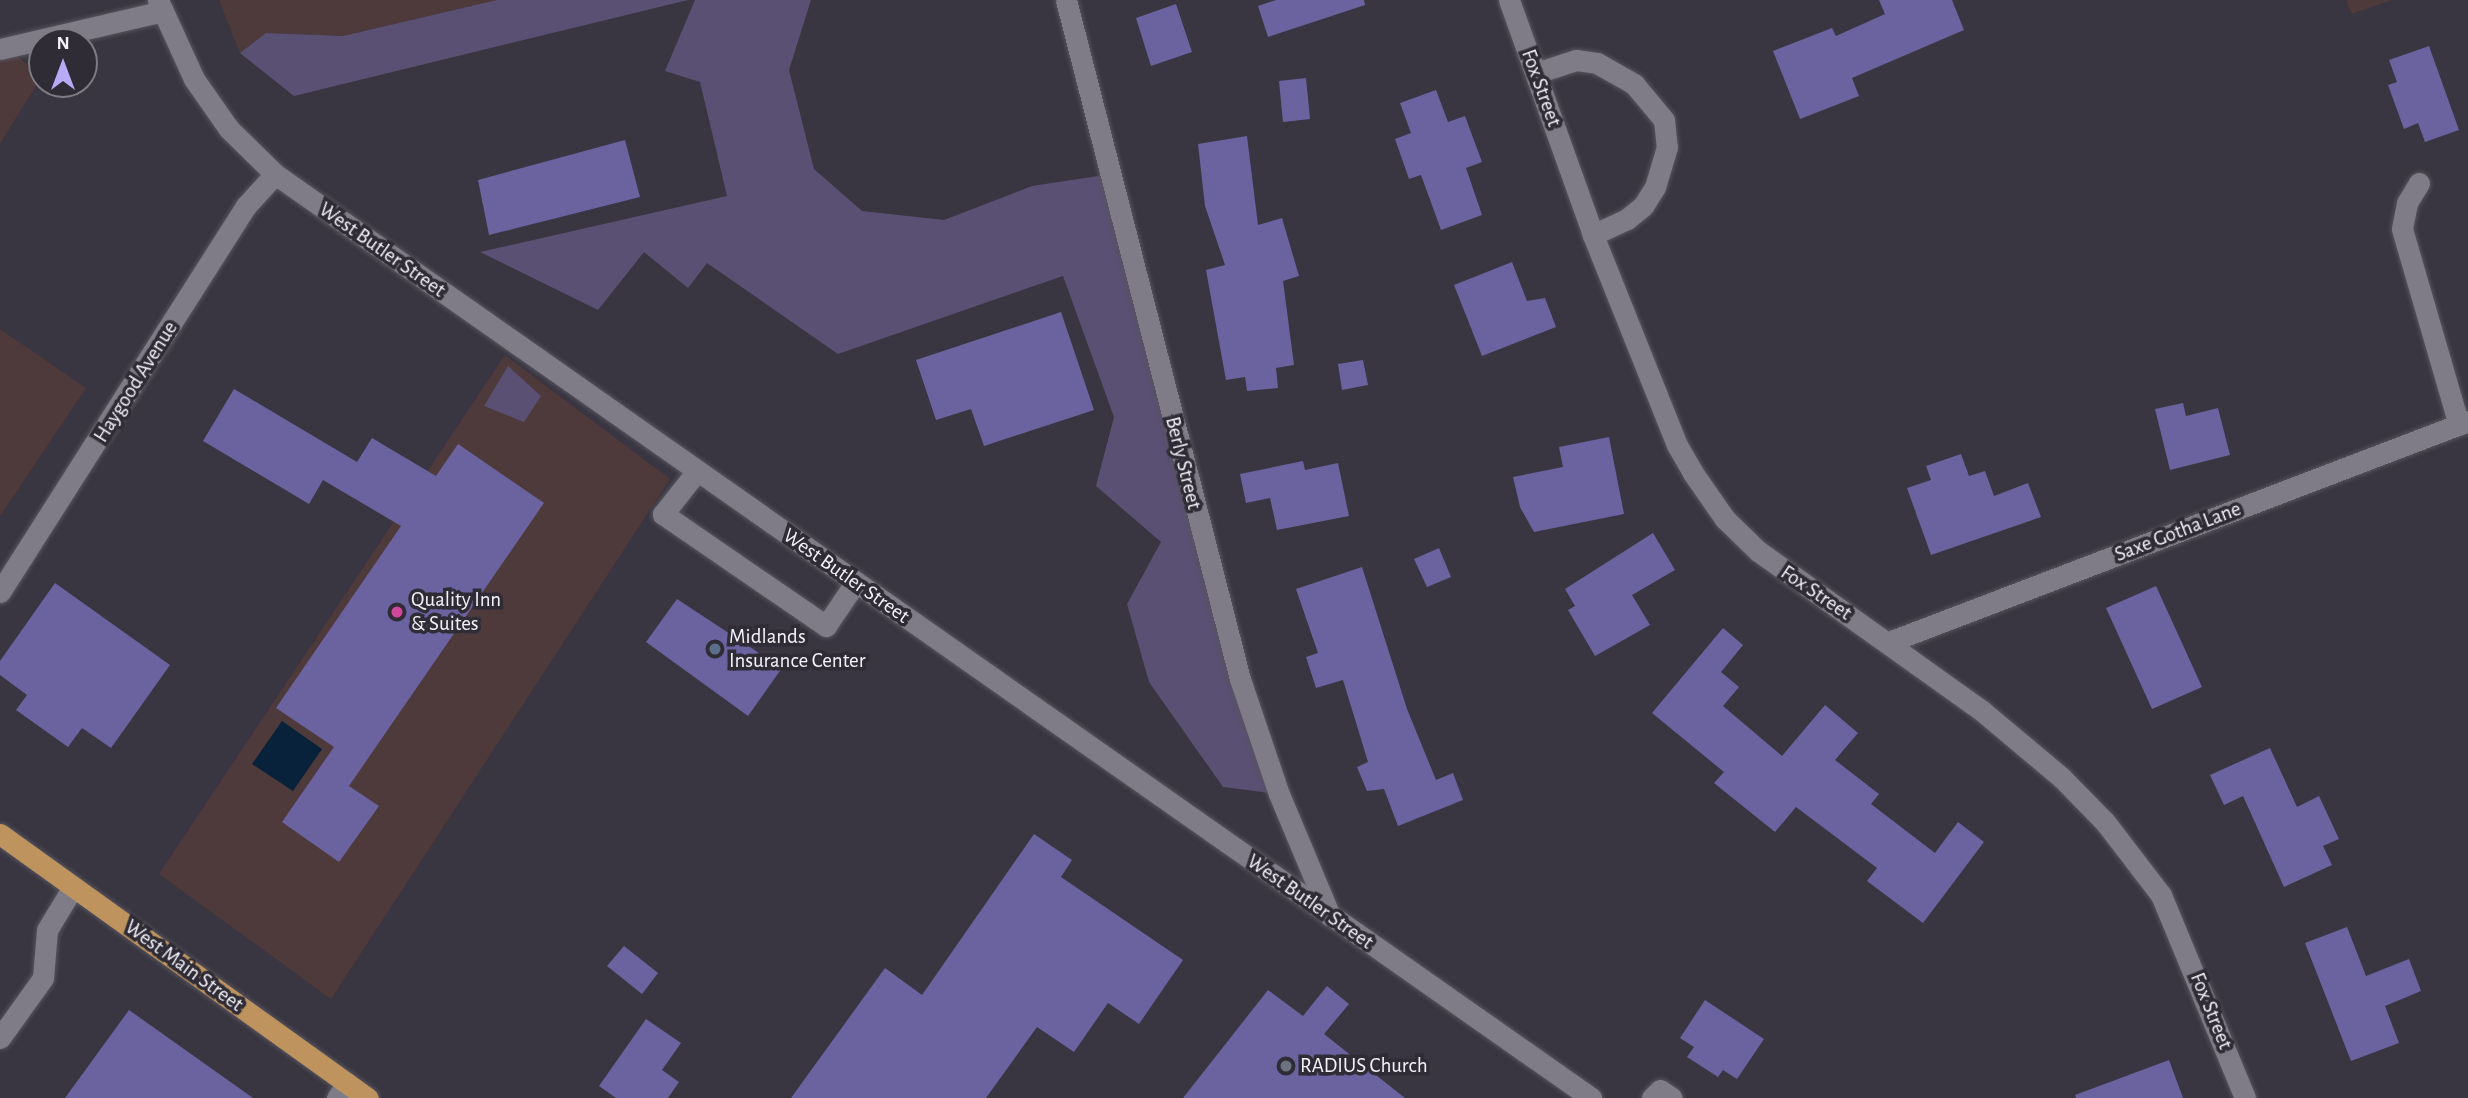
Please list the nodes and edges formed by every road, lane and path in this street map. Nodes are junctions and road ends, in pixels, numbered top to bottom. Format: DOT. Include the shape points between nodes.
graph roads {
  1 [pos="1066,0"];
  2 [pos="1509,0"];
  3 [pos="161,6"];
  4 [pos="0,50"];
  5 [pos="1536,73"];
  6 [pos="275,174"];
  7 [pos="2420,183"];
  8 [pos="1593,235"];
  9 [pos="2463,423"];
  10 [pos="697,471"];
  11 [pos="855,583"];
  12 [pos="0,592"];
  13 [pos="1889,642"];
  14 [pos="0,834"];
  15 [pos="73,887"];
  16 [pos="1330,916"];
  17 [pos="0,1038"];
  18 [pos="342,1091"];
  19 [pos="1584,1096"];
  20 [pos="368,1098"];
  21 [pos="1652,1098"];
  22 [pos="1672,1098"];
  23 [pos="2245,1098"];
  1 -- 16 [label="street, Berly Street" via="1240,679 1279,794"];
  2 -- 5 [label="street, Fox Street"];
  3 -- 4 [label="street"];
  3 -- 6 [label="street, West Butler Street" via="194,79 229,129"];
  5 -- 8 [label="street, Fox Street"];
  5 -- 8 [label="street" via="1576,60 1597,63 1634,84 1664,120 1667,148 1655,187 1627,219"];
  6 -- 10 [label="street, West Butler Street"];
  6 -- 12 [label="street, Haygood Avenue" via="246,206"];
  7 -- 9 [label="street" via="2407,203 2402,229"];
  8 -- 13 [label="street, Fox Street" via="1676,446 1725,519 1789,576"];
  9 -- 13 [label="street, Saxe Gotha Lane"];
  10 -- 11 [label="street, West Butler Street"];
  10 -- 11 [label="street" via="663,514 826,626"];
  11 -- 16 [label="street, West Butler Street"];
  13 -- 23 [label="street, Fox Street" via="2062,778 2144,869 2195,970"];
  14 -- 15 [label="main road, West Main Street"];
  15 -- 17 [label="street" via="47,930 43,978"];
  15 -- 18 [label="main road, West Main Street"];
  16 -- 19 [label="street, West Butler Street"];
  18 -- 20 [label="main road, West Main Street"];
  21 -- 22 [label="street" via="1660,1090"];
}
